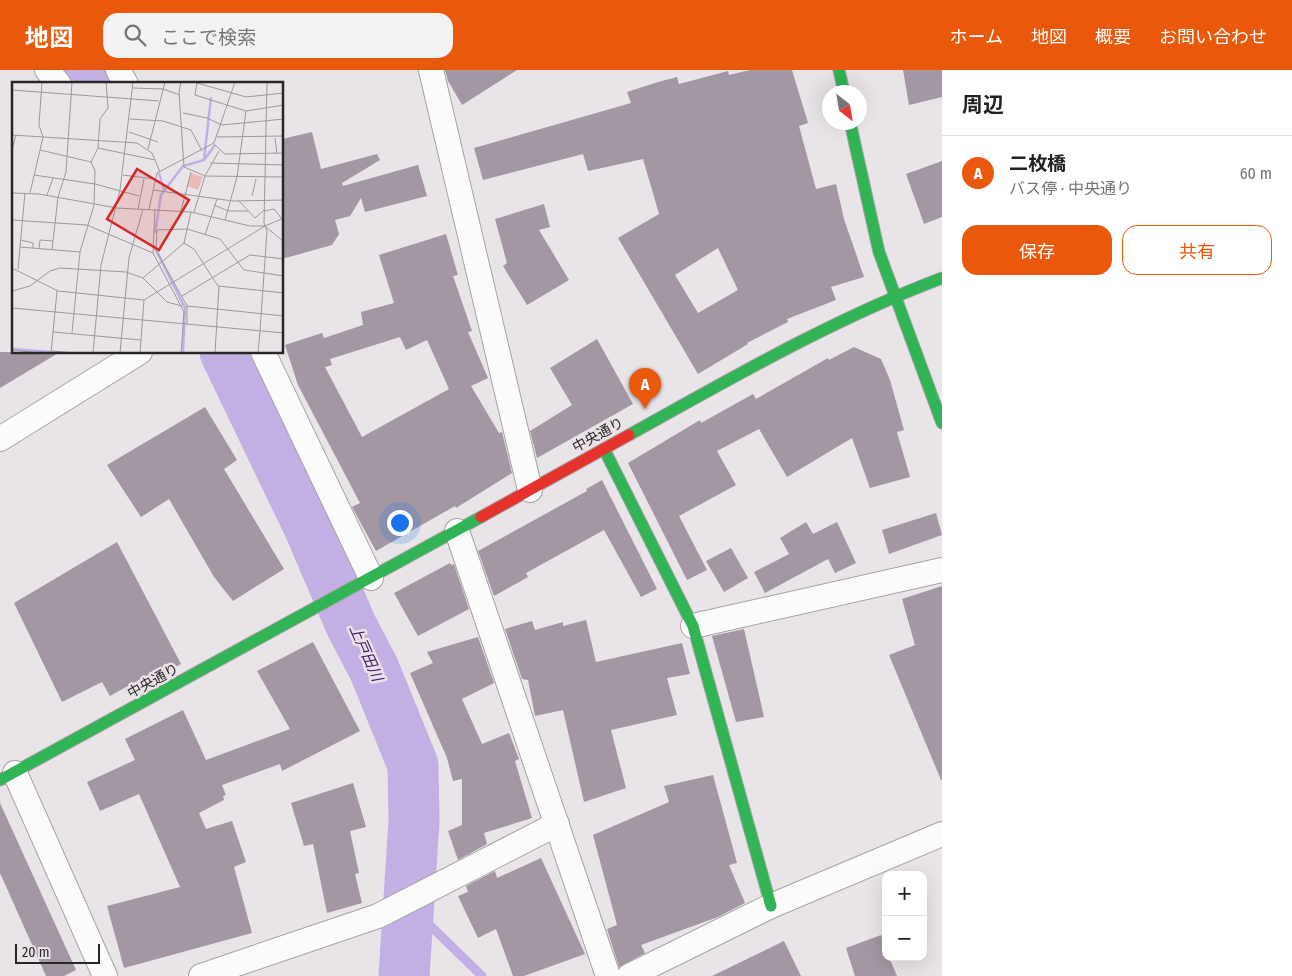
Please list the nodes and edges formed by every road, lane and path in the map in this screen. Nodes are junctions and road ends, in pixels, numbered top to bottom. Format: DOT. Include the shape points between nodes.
graph roads {
  1 [pos="47,70"];
  2 [pos="118,70"];
  3 [pos="431,70"];
  4 [pos="839,70"];
  5 [pos="57,82"];
  6 [pos="125,82"];
  7 [pos="842,85"];
  8 [pos="852,130"];
  9 [pos="942,278"];
  10 [pos="894,296"];
  11 [pos="137,354"];
  12 [pos="264,354"];
  13 [pos="942,423"];
  14 [pos="0,439"];
  15 [pos="604,449"];
  16 [pos="530,490"];
  17 [pos="457,531"];
  18 [pos="942,570"];
  19 [pos="362,582"];
  20 [pos="693,626"];
  21 [pos="7,776"];
  22 [pos="557,824"];
  23 [pos="942,834"];
  24 [pos="771,906"];
  25 [pos="105,976"];
  26 [pos="201,976"];
  27 [pos="608,976"];
  28 [pos="629,976"];
  1 -- 5 [label="street"];
  2 -- 6 [label="street"];
  3 -- 16 [label="street"];
  4 -- 7 [label="street"];
  8 -- 10 [label="street" via="879,252"];
  9 -- 10 [label="street, 中央通り"];
  10 -- 13 [label="street"];
  10 -- 15 [label="street, 中央通り" via="740,374"];
  11 -- 14 [label="street"];
  12 -- 19 [label="street"];
  15 -- 16 [label="street, 中央通り"];
  15 -- 20 [label="street"];
  16 -- 17 [label="street, 中央通り"];
  17 -- 19 [label="street, 中央通り"];
  17 -- 22 [label="street"];
  18 -- 20 [label="street"];
  19 -- 21 [label="street, 中央通り"];
  20 -- 24 [label="street"];
  21 -- 25 [label="street"];
  22 -- 26 [label="street" via="389,910"];
  22 -- 27 [label="street"];
  23 -- 24 [label="street"];
  24 -- 28 [label="street"];
}
